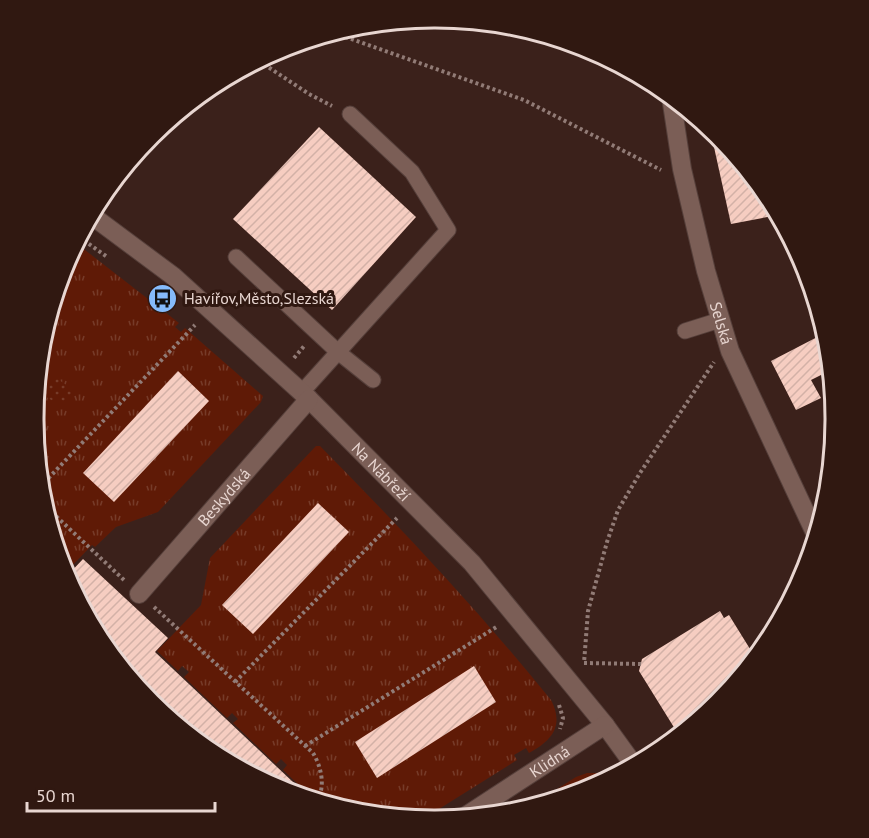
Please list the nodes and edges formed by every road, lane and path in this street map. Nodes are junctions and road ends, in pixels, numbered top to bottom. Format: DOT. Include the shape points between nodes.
graph roads {
  1 [pos="349,38"];
  2 [pos="267,67"];
  3 [pos="673,110"];
  4 [pos="350,114"];
  5 [pos="682,169"];
  6 [pos="98,220"];
  7 [pos="236,256"];
  8 [pos="720,320"];
  9 [pos="196,324"];
  10 [pos="685,331"];
  11 [pos="338,352"];
  12 [pos="718,356"];
  13 [pos="373,381"];
  14 [pos="305,395"];
  15 [pos="49,478"];
  16 [pos="56,516"];
  17 [pos="811,524"];
  18 [pos="405,525"];
  19 [pos="139,594"];
  20 [pos="492,618"];
  21 [pos="499,626"];
  22 [pos="506,634"];
  23 [pos="641,664"];
  24 [pos="235,682"];
  25 [pos="559,703"];
  26 [pos="605,725"];
  27 [pos="559,732"];
  28 [pos="305,746"];
  29 [pos="629,758"];
  30 [pos="320,792"];
  31 [pos="464,809"];
  1 -- 5 [label="path" via="524,100 666,173"];
  2 -- 4 [label="path"];
  3 -- 5 [label="street, Selská"];
  4 -- 11 [label="lane" via="412,172 448,230"];
  5 -- 8 [label="street, Selská"];
  6 -- 14 [label="street, Na Nábřeží" via="173,276"];
  7 -- 11 [label="lane"];
  8 -- 10 [label="lane"];
  8 -- 17 [label="street, Selská" via="730,351"];
  9 -- 15 [label="path"];
  11 -- 13 [label="lane"];
  11 -- 14 [label="lane"];
  12 -- 23 [label="path" via="618,510 588,611 584,663"];
  14 -- 19 [label="street, Beskydská"];
  14 -- 26 [label="street, Na Nábřeží" via="472,563"];
  16 -- 19 [label="path"];
  18 -- 24 [label="path" via="397,517"];
  19 -- 24 [label="path"];
  20 -- 21 [label="path"];
  21 -- 22 [label="path"];
  21 -- 28 [label="path"];
  24 -- 28 [label="path"];
  25 -- 27 [label="path" via="563,718"];
  26 -- 29 [label="street, Na Nábřeží"];
  26 -- 31 [label="street, Klidná"];
  28 -- 30 [label="path" via="319,763"];
}
